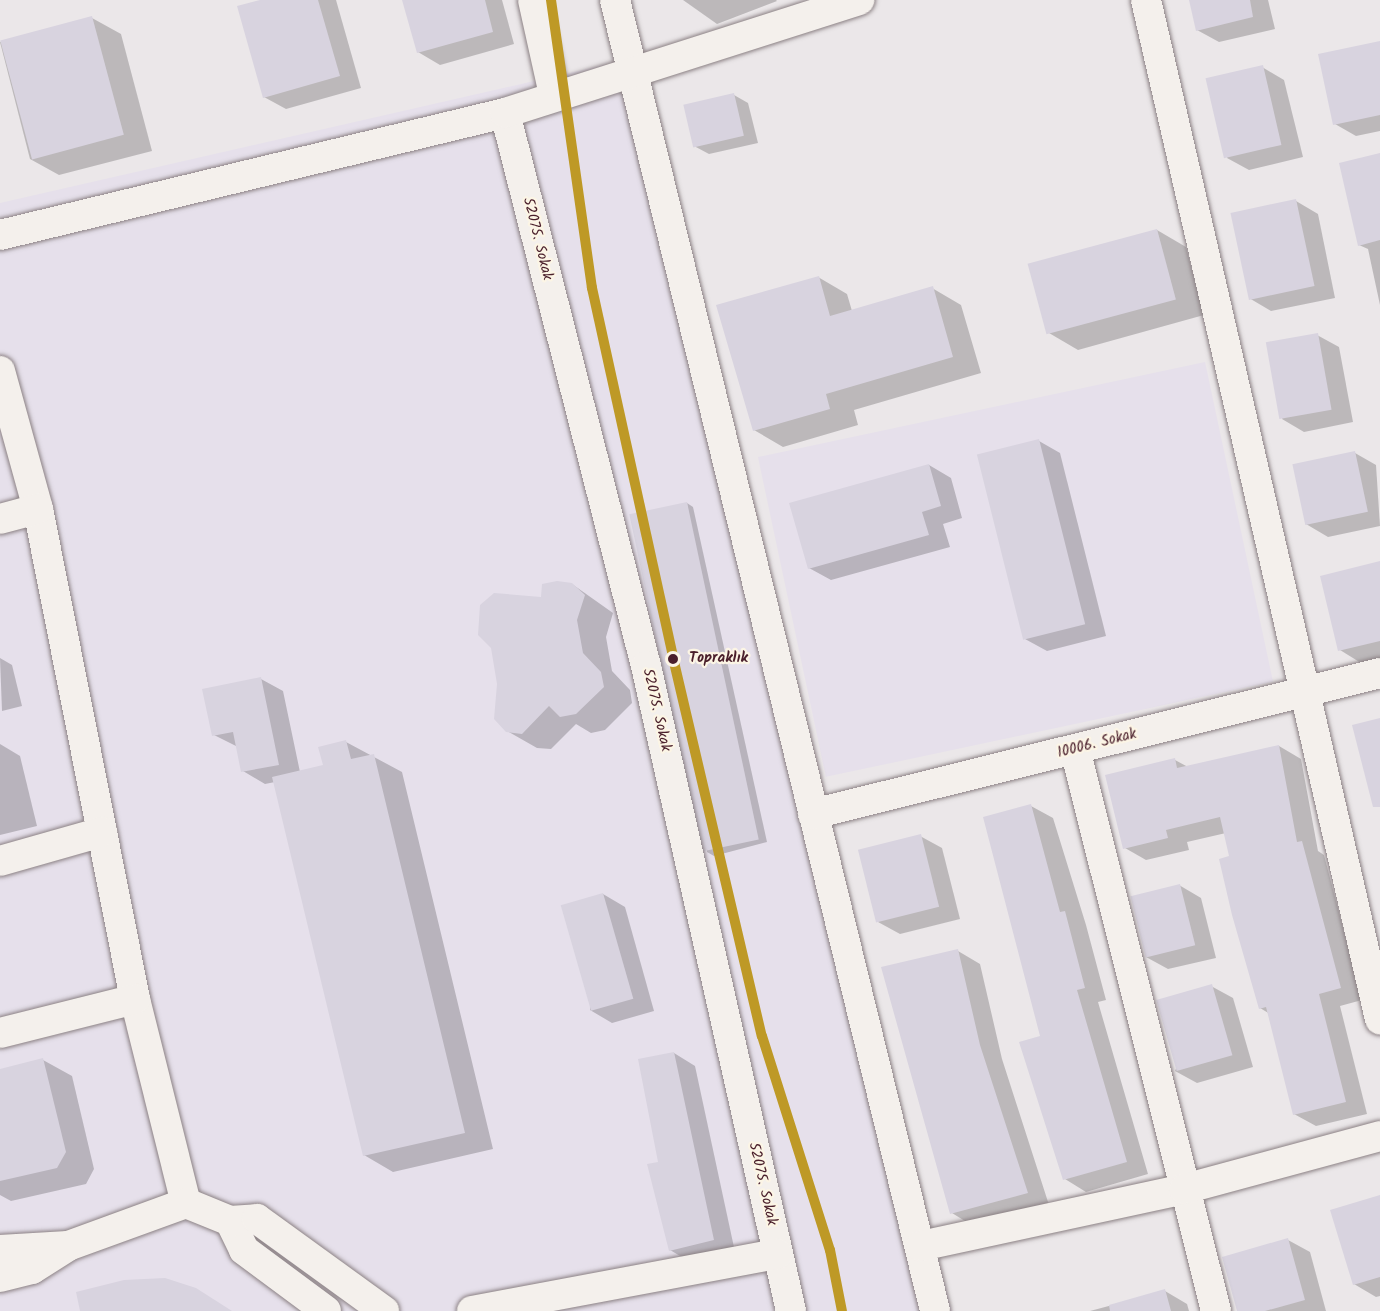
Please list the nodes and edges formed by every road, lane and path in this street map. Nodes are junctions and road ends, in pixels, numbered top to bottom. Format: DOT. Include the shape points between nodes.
graph roads {
  1 [pos="533,0"];
  2 [pos="615,0"];
  3 [pos="858,0"];
  4 [pos="1146,0"];
  5 [pos="631,70"];
  6 [pos="554,95"];
  7 [pos="505,113"];
  8 [pos="0,235"];
  9 [pos="0,371"];
  10 [pos="38,509"];
  11 [pos="0,519"];
  12 [pos="1380,673"];
  13 [pos="1309,691"];
  14 [pos="1075,749"];
  15 [pos="813,814"];
  16 [pos="102,832"];
  17 [pos="0,861"];
  18 [pos="135,999"];
  19 [pos="1380,1019"];
  20 [pos="0,1033"];
  21 [pos="1380,1136"];
  22 [pos="1184,1189"];
  23 [pos="186,1203"];
  24 [pos="230,1221"];
  25 [pos="68,1246"];
  26 [pos="921,1246"];
  27 [pos="0,1250"];
  28 [pos="778,1254"];
  29 [pos="0,1277"];
  30 [pos="326,1311"];
  31 [pos="384,1311"];
  32 [pos="472,1311"];
  33 [pos="791,1311"];
  34 [pos="934,1311"];
  35 [pos="1216,1311"];
  1 -- 6 [label="street"];
  2 -- 5 [label="street"];
  3 -- 5 [label="street"];
  4 -- 13 [label="street"];
  5 -- 6 [label="street"];
  5 -- 15 [label="street"];
  6 -- 7 [label="street"];
  7 -- 8 [label="street"];
  7 -- 28 [label="street, 52075. Sokak" via="646,666"];
  9 -- 10 [label="street"];
  10 -- 11 [label="street"];
  10 -- 16 [label="street"];
  12 -- 13 [label="street, 10006. Sokak"];
  13 -- 14 [label="street, 10006. Sokak"];
  13 -- 19 [label="street"];
  14 -- 15 [label="street, 10006. Sokak"];
  14 -- 22 [label="street"];
  15 -- 26 [label="street"];
  16 -- 17 [label="street"];
  16 -- 18 [label="street"];
  18 -- 20 [label="street"];
  18 -- 23 [label="street"];
  21 -- 22 [label="street"];
  22 -- 26 [label="street"];
  22 -- 35 [label="street"];
  23 -- 24 [label="street"];
  23 -- 25 [label="street"];
  24 -- 30 [label="street" via="244,1250"];
  24 -- 31 [label="street" via="257,1220"];
  25 -- 27 [label="street"];
  25 -- 29 [label="street" via="32,1269"];
  26 -- 34 [label="street"];
  28 -- 32 [label="street"];
  28 -- 33 [label="street, 52075. Sokak"];
}
